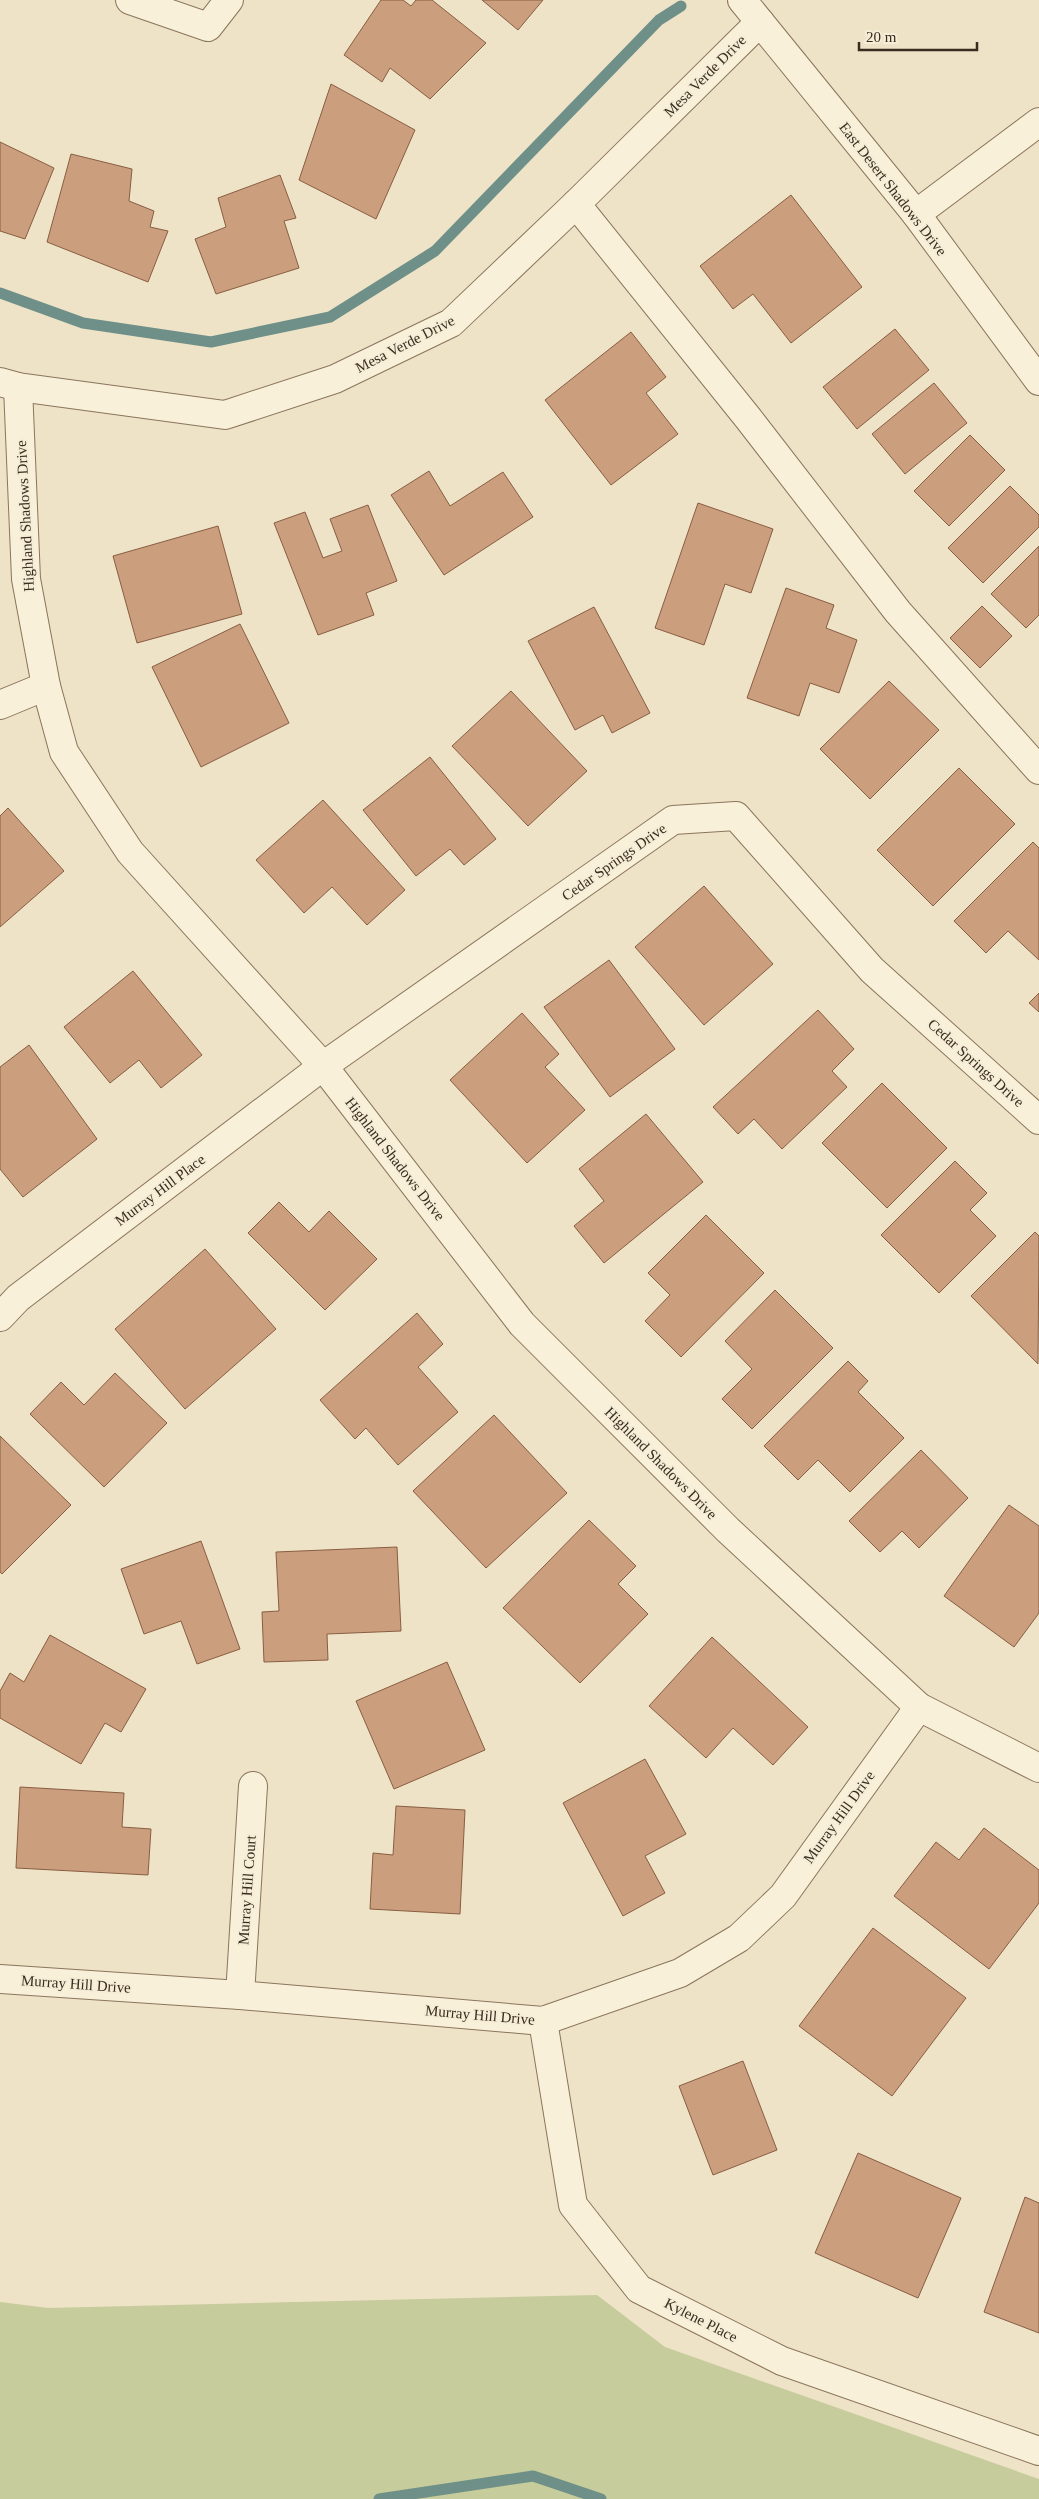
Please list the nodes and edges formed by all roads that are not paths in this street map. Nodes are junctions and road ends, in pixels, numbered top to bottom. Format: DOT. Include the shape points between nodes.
graph roads {
  1 [pos="130,0"];
  2 [pos="230,0"];
  3 [pos="742,0"];
  4 [pos="760,22"];
  5 [pos="1039,122"];
  6 [pos="576,204"];
  7 [pos="916,214"];
  8 [pos="1039,381"];
  9 [pos="9,384"];
  10 [pos="46,686"];
  11 [pos="0,705"];
  12 [pos="1039,770"];
  13 [pos="323,1066"];
  14 [pos="1039,1120"];
  15 [pos="0,1317"];
  16 [pos="919,1707"];
  17 [pos="1039,1768"];
  18 [pos="253,1786"];
  19 [pos="0,1979"];
  20 [pos="240,1995"];
  21 [pos="543,2021"];
  22 [pos="1039,2451"];
  1 -- 2 [label="street" via="208,27"];
  3 -- 4 [label="street, East Desert Shadows Drive"];
  4 -- 6 [label="street, Mesa Verde Drive"];
  4 -- 7 [label="street, East Desert Shadows Drive"];
  5 -- 7 [label="street"];
  6 -- 9 [label="street, Mesa Verde Drive" via="452,323 335,379 225,415"];
  6 -- 12 [label="street" via="898,612"];
  7 -- 8 [label="street, East Desert Shadows Drive"];
  9 -- 10 [label="street, Highland Shadows Drive" via="26,579"];
  10 -- 11 [label="street"];
  10 -- 13 [label="street, Highland Shadows Drive" via="64,752 130,852"];
  13 -- 14 [label="street, Cedar Springs Drive" via="673,820 736,816 872,970"];
  13 -- 15 [label="street, Murray Hill Place" via="18,1298"];
  13 -- 16 [label="street, Highland Shadows Drive" via="522,1324 728,1530"];
  16 -- 17 [label="street, Highland Shadows Drive"];
  16 -- 21 [label="street, Murray Hill Drive" via="783,1896 739,1938 680,1974"];
  18 -- 20 [label="street, Murray Hill Court"];
  19 -- 20 [label="street, Murray Hill Drive"];
  20 -- 21 [label="street, Murray Hill Drive"];
  21 -- 22 [label="street, Kylene Place" via="573,2205 639,2289 782,2360"];
}
